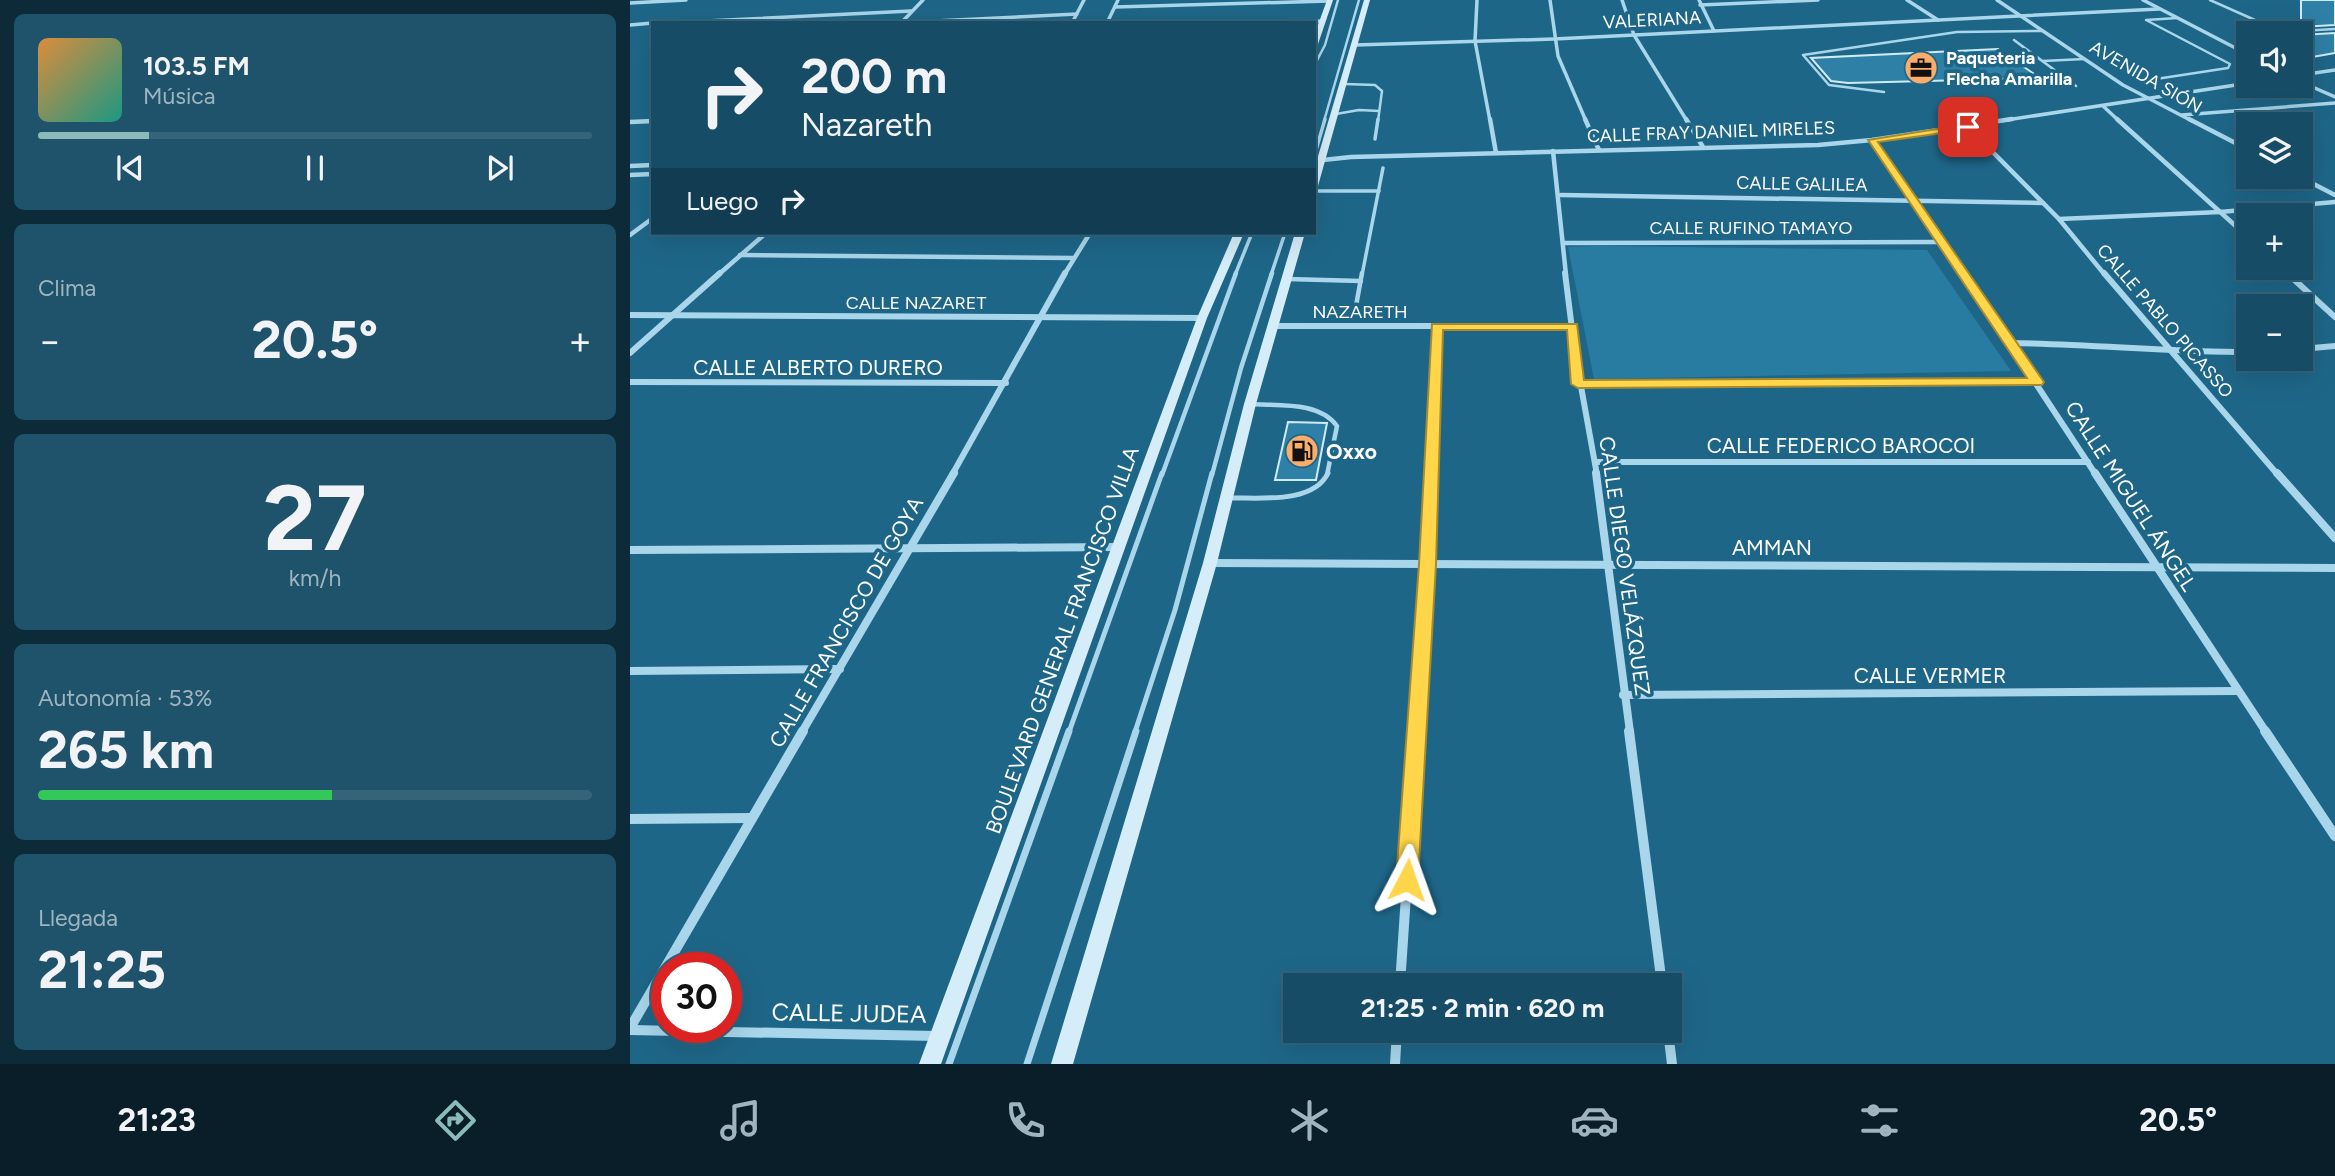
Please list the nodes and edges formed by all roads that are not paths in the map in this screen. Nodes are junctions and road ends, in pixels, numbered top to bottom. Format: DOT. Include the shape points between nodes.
graph roads {
  1 [pos="686,0"];
  2 [pos="923,0"];
  3 [pos="1084,0"];
  4 [pos="1118,0"];
  5 [pos="1338,0"];
  6 [pos="1359,0"];
  7 [pos="1367,0"];
  8 [pos="1477,0"];
  9 [pos="1550,0"];
  10 [pos="1622,0"];
  11 [pos="1818,0"];
  12 [pos="1907,0"];
  13 [pos="1997,0"];
  14 [pos="2143,0"];
  15 [pos="2210,0"];
  16 [pos="1330,1"];
  17 [pos="630,2"];
  18 [pos="1699,2"];
  19 [pos="1115,7"];
  20 [pos="2159,9"];
  21 [pos="911,11"];
  22 [pos="1077,14"];
  23 [pos="812,15"];
  24 [pos="2020,15"];
  25 [pos="2177,18"];
  26 [pos="1938,20"];
  27 [pos="701,21"];
  28 [pos="804,21"];
  29 [pos="903,21"];
  30 [pos="935,21"];
  31 [pos="1073,21"];
  32 [pos="1108,21"];
  33 [pos="1316,21"];
  34 [pos="1322,21"];
  35 [pos="651,23"];
  36 [pos="630,26"];
  37 [pos="2335,29"];
  38 [pos="1714,31"];
  39 [pos="2041,31"];
  40 [pos="1634,35"];
  41 [pos="1554,39"];
  42 [pos="1316,40"];
  43 [pos="2014,40"];
  44 [pos="1475,41"];
  45 [pos="1355,45"];
  46 [pos="2236,48"];
  47 [pos="2084,59"];
  48 [pos="2043,61"];
  49 [pos="1316,62"];
  50 [pos="2335,70"];
  51 [pos="2313,73"];
  52 [pos="2156,79"];
  53 [pos="1345,85"];
  54 [pos="2236,85"];
  55 [pos="2076,86"];
  56 [pos="2313,87"];
  57 [pos="1884,92"];
  58 [pos="2335,97"];
  59 [pos="2150,99"];
  60 [pos="2335,103"];
  61 [pos="2103,106"];
  62 [pos="1379,111"];
  63 [pos="1336,114"];
  64 [pos="2181,115"];
  65 [pos="651,121"];
  66 [pos="630,122"];
  67 [pos="1968,127"];
  68 [pos="1375,139"];
  69 [pos="1872,140"];
  70 [pos="2236,143"];
  71 [pos="1703,147"];
  72 [pos="1599,150"];
  73 [pos="1553,151"];
  74 [pos="1496,153"];
  75 [pos="1317,157"];
  76 [pos="651,165"];
  77 [pos="630,166"];
  78 [pos="1383,168"];
  79 [pos="651,174"];
  80 [pos="630,175"];
  81 [pos="2313,184"];
  82 [pos="1316,188"];
  83 [pos="1378,191"];
  84 [pos="1561,195"];
  85 [pos="2335,195"];
  86 [pos="1911,200"];
  87 [pos="2335,202"];
  88 [pos="2043,203"];
  89 [pos="2220,212"];
  90 [pos="2059,219"];
  91 [pos="651,220"];
  92 [pos="630,226"];
  93 [pos="643,226"];
  94 [pos="2236,226"];
  95 [pos="630,235"];
  96 [pos="764,235"];
  97 [pos="1089,235"];
  98 [pos="1238,235"];
  99 [pos="1251,235"];
  100 [pos="1284,235"];
  101 [pos="1299,235"];
  102 [pos="1940,242"];
  103 [pos="1563,243"];
  104 [pos="740,255"];
  105 [pos="1073,258"];
  106 [pos="1287,279"];
  107 [pos="2294,280"];
  108 [pos="1361,281"];
  109 [pos="1356,306"];
  110 [pos="630,315"];
  111 [pos="671,316"];
  112 [pos="1042,317"];
  113 [pos="2335,317"];
  114 [pos="1202,318"];
  115 [pos="1273,326"];
  116 [pos="1436,326"];
  117 [pos="1573,326"];
  118 [pos="2011,343"];
  119 [pos="2335,346"];
  120 [pos="2313,348"];
  121 [pos="2173,351"];
  122 [pos="2236,352"];
  123 [pos="630,353"];
  124 [pos="630,382"];
  125 [pos="2037,382"];
  126 [pos="1006,383"];
  127 [pos="1578,384"];
  128 [pos="1250,404"];
  129 [pos="1595,462"];
  130 [pos="2088,462"];
  131 [pos="1226,498"];
  132 [pos="2335,538"];
  133 [pos="1118,547"];
  134 [pos="908,549"];
  135 [pos="630,550"];
  136 [pos="1210,563"];
  137 [pos="1428,564"];
  138 [pos="1608,564"];
  139 [pos="2155,566"];
  140 [pos="2335,568"];
  141 [pos="841,669"];
  142 [pos="630,671"];
  143 [pos="2237,691"];
  144 [pos="1623,695"];
  145 [pos="752,818"];
  146 [pos="630,819"];
  147 [pos="2335,836"];
  148 [pos="1401,973"];
  149 [pos="1660,973"];
  150 [pos="630,1029"];
  151 [pos="941,1036"];
  152 [pos="1396,1043"];
  153 [pos="1669,1043"];
  154 [pos="930,1064"];
  155 [pos="949,1064"];
  156 [pos="1027,1064"];
  157 [pos="1062,1064"];
  158 [pos="1395,1064"];
  159 [pos="1672,1064"];
  1 -- 17 [label="street"];
  2 -- 21 [label="street"];
  3 -- 22 [label="street"];
  4 -- 19 [label="street"];
  5 -- 49 [label="lane"];
  6 -- 75 [label="lane"];
  7 -- 45 [label="main road"];
  8 -- 44 [label="street"];
  9 -- 41 [label="street"];
  10 -- 40 [label="street"];
  11 -- 18 [label="street"];
  12 -- 26 [label="street"];
  13 -- 24 [label="street, AVENIDA SIÓN"];
  14 -- 20 [label="street"];
  15 -- 37 [label="lane" via="2282,32"];
  16 -- 19 [label="street"];
  16 -- 34 [label="main road"];
  18 -- 38 [label="street"];
  19 -- 32 [label="street"];
  20 -- 24 [label="street, VALERIANA"];
  20 -- 25 [label="street"];
  21 -- 23 [label="street"];
  21 -- 29 [label="street"];
  22 -- 30 [label="street"];
  22 -- 31 [label="street"];
  23 -- 27 [label="street"];
  23 -- 28 [label="street"];
  24 -- 26 [label="street, VALERIANA"];
  24 -- 39 [label="street, AVENIDA SIÓN"];
  25 -- 46 [label="street"];
  25 -- 52 [label="lane" via="2146,20 2230,64 2228,68"];
  26 -- 38 [label="street, VALERIANA"];
  33 -- 34 [label="street"];
  34 -- 42 [label="main road"];
  35 -- 36 [label="street"];
  38 -- 40 [label="street, VALERIANA"];
  39 -- 47 [label="street, AVENIDA SIÓN"];
  39 -- 57 [label="lane" via="1957,32 1803,55 1829,85"];
  40 -- 41 [label="street, VALERIANA"];
  40 -- 71 [label="street"];
  41 -- 44 [label="street, VALERIANA"];
  41 -- 72 [label="street"];
  43 -- 48 [label="lane"];
  44 -- 45 [label="street, VALERIANA"];
  44 -- 74 [label="street"];
  45 -- 53 [label="main road"];
  47 -- 48 [label="lane"];
  47 -- 59 [label="street, AVENIDA SIÓN"];
  48 -- 55 [label="lane"];
  50 -- 51 [label="street"];
  53 -- 62 [label="lane" via="1380,87"];
  53 -- 63 [label="main road"];
  54 -- 59 [label="street, CALLE FRAY DANIEL MIRELES"];
  56 -- 58 [label="street"];
  59 -- 61 [label="street, CALLE FRAY DANIEL MIRELES"];
  59 -- 64 [label="street, AVENIDA SIÓN"];
  60 -- 64 [label="street"];
  61 -- 67 [label="street, CALLE FRAY DANIEL MIRELES"];
  61 -- 89 [label="street"];
  62 -- 63 [label="lane"];
  62 -- 68 [label="lane"];
  63 -- 75 [label="main road"];
  64 -- 70 [label="street, AVENIDA SIÓN"];
  65 -- 66 [label="street"];
  67 -- 69 [label="street, CALLE FRAY DANIEL MIRELES"];
  67 -- 88 [label="street, CALLE PABLO PICASSO"];
  69 -- 71 [label="street, CALLE FRAY DANIEL MIRELES"];
  69 -- 86 [label="street, CALLE MIGUEL ÁNGEL"];
  71 -- 72 [label="street, CALLE FRAY DANIEL MIRELES"];
  72 -- 73 [label="street, CALLE FRAY DANIEL MIRELES"];
  73 -- 74 [label="street, CALLE FRAY DANIEL MIRELES"];
  73 -- 84 [label="street, CALLE DIEGO VELÁZQUEZ"];
  74 -- 75 [label="street, CALLE FRAY DANIEL MIRELES"];
  76 -- 77 [label="street"];
  78 -- 83 [label="lane"];
  79 -- 80 [label="street"];
  81 -- 85 [label="street"];
  82 -- 83 [label="lane"];
  83 -- 108 [label="lane"];
  84 -- 86 [label="street, CALLE GALILEA"];
  84 -- 103 [label="street, CALLE DIEGO VELÁZQUEZ"];
  86 -- 88 [label="street, CALLE GALILEA"];
  86 -- 102 [label="street, CALLE MIGUEL ÁNGEL"];
  87 -- 89 [label="street"];
  88 -- 90 [label="street, CALLE PABLO PICASSO"];
  89 -- 90 [label="street"];
  89 -- 94 [label="street"];
  90 -- 121 [label="street, CALLE PABLO PICASSO"];
  91 -- 93 [label="street"];
  92 -- 93 [label="street"];
  93 -- 95 [label="street"];
  96 -- 104 [label="street"];
  97 -- 105 [label="street, CALLE FRANCISCO DE GOYA"];
  98 -- 114 [label="main road, BOULEVARD GENERAL FRANCISCO VILLA"];
  99 -- 155 [label="lane"];
  100 -- 156 [label="lane" via="1241,368 1175,610"];
  101 -- 106 [label="main road"];
  102 -- 103 [label="street, CALLE RUFINO TAMAYO"];
  102 -- 118 [label="street, CALLE MIGUEL ÁNGEL"];
  103 -- 117 [label="street, CALLE DIEGO VELÁZQUEZ"];
  104 -- 105 [label="street"];
  104 -- 111 [label="street"];
  105 -- 112 [label="street, CALLE FRANCISCO DE GOYA"];
  106 -- 108 [label="lane"];
  106 -- 115 [label="main road"];
  107 -- 113 [label="street"];
  108 -- 109 [label="lane"];
  110 -- 111 [label="street, CALLE NAZARET"];
  111 -- 112 [label="street, CALLE NAZARET"];
  111 -- 123 [label="street"];
  112 -- 114 [label="street, CALLE NAZARET"];
  112 -- 126 [label="street, CALLE FRANCISCO DE GOYA"];
  114 -- 133 [label="main road, BOULEVARD GENERAL FRANCISCO VILLA"];
  115 -- 116 [label="street, NAZARETH"];
  115 -- 128 [label="main road"];
  116 -- 117 [label="street, NAZARETH"];
  116 -- 137 [label="street"];
  117 -- 127 [label="street, CALLE DIEGO VELÁZQUEZ"];
  118 -- 121 [label="street"];
  118 -- 125 [label="street, CALLE MIGUEL ÁNGEL"];
  119 -- 120 [label="street"];
  121 -- 122 [label="street"];
  121 -- 132 [label="street, CALLE PABLO PICASSO"];
  124 -- 126 [label="street, CALLE ALBERTO DURERO"];
  125 -- 127 [label="street"];
  125 -- 130 [label="street, CALLE MIGUEL ÁNGEL"];
  126 -- 134 [label="street, CALLE FRANCISCO DE GOYA"];
  127 -- 129 [label="street, CALLE DIEGO VELÁZQUEZ"];
  128 -- 131 [label="main road"];
  128 -- 131 [label="lane" via="1329,415 1337,426 1329,473 1324,482 1306,491"];
  129 -- 130 [label="street, CALLE FEDERICO BAROCOI"];
  129 -- 138 [label="street, CALLE DIEGO VELÁZQUEZ"];
  130 -- 139 [label="street, CALLE MIGUEL ÁNGEL"];
  131 -- 136 [label="main road"];
  133 -- 134 [label="street"];
  133 -- 151 [label="main road, BOULEVARD GENERAL FRANCISCO VILLA"];
  134 -- 135 [label="street"];
  134 -- 141 [label="street, CALLE FRANCISCO DE GOYA"];
  136 -- 137 [label="street, AMMAN"];
  136 -- 157 [label="main road"];
  137 -- 138 [label="street, AMMAN"];
  137 -- 148 [label="street"];
  138 -- 139 [label="street, AMMAN"];
  138 -- 144 [label="street, CALLE DIEGO VELÁZQUEZ"];
  139 -- 140 [label="street, AMMAN"];
  139 -- 143 [label="street, CALLE MIGUEL ÁNGEL"];
  141 -- 142 [label="street"];
  141 -- 145 [label="street, CALLE FRANCISCO DE GOYA"];
  143 -- 144 [label="street, CALLE VERMER"];
  143 -- 147 [label="street, CALLE MIGUEL ÁNGEL"];
  144 -- 149 [label="street, CALLE DIEGO VELÁZQUEZ"];
  145 -- 146 [label="street"];
  145 -- 150 [label="street, CALLE FRANCISCO DE GOYA"];
  150 -- 151 [label="street, CALLE JUDEA"];
  151 -- 154 [label="main road, BOULEVARD GENERAL FRANCISCO VILLA"];
  152 -- 158 [label="street"];
  153 -- 159 [label="street"];
}
